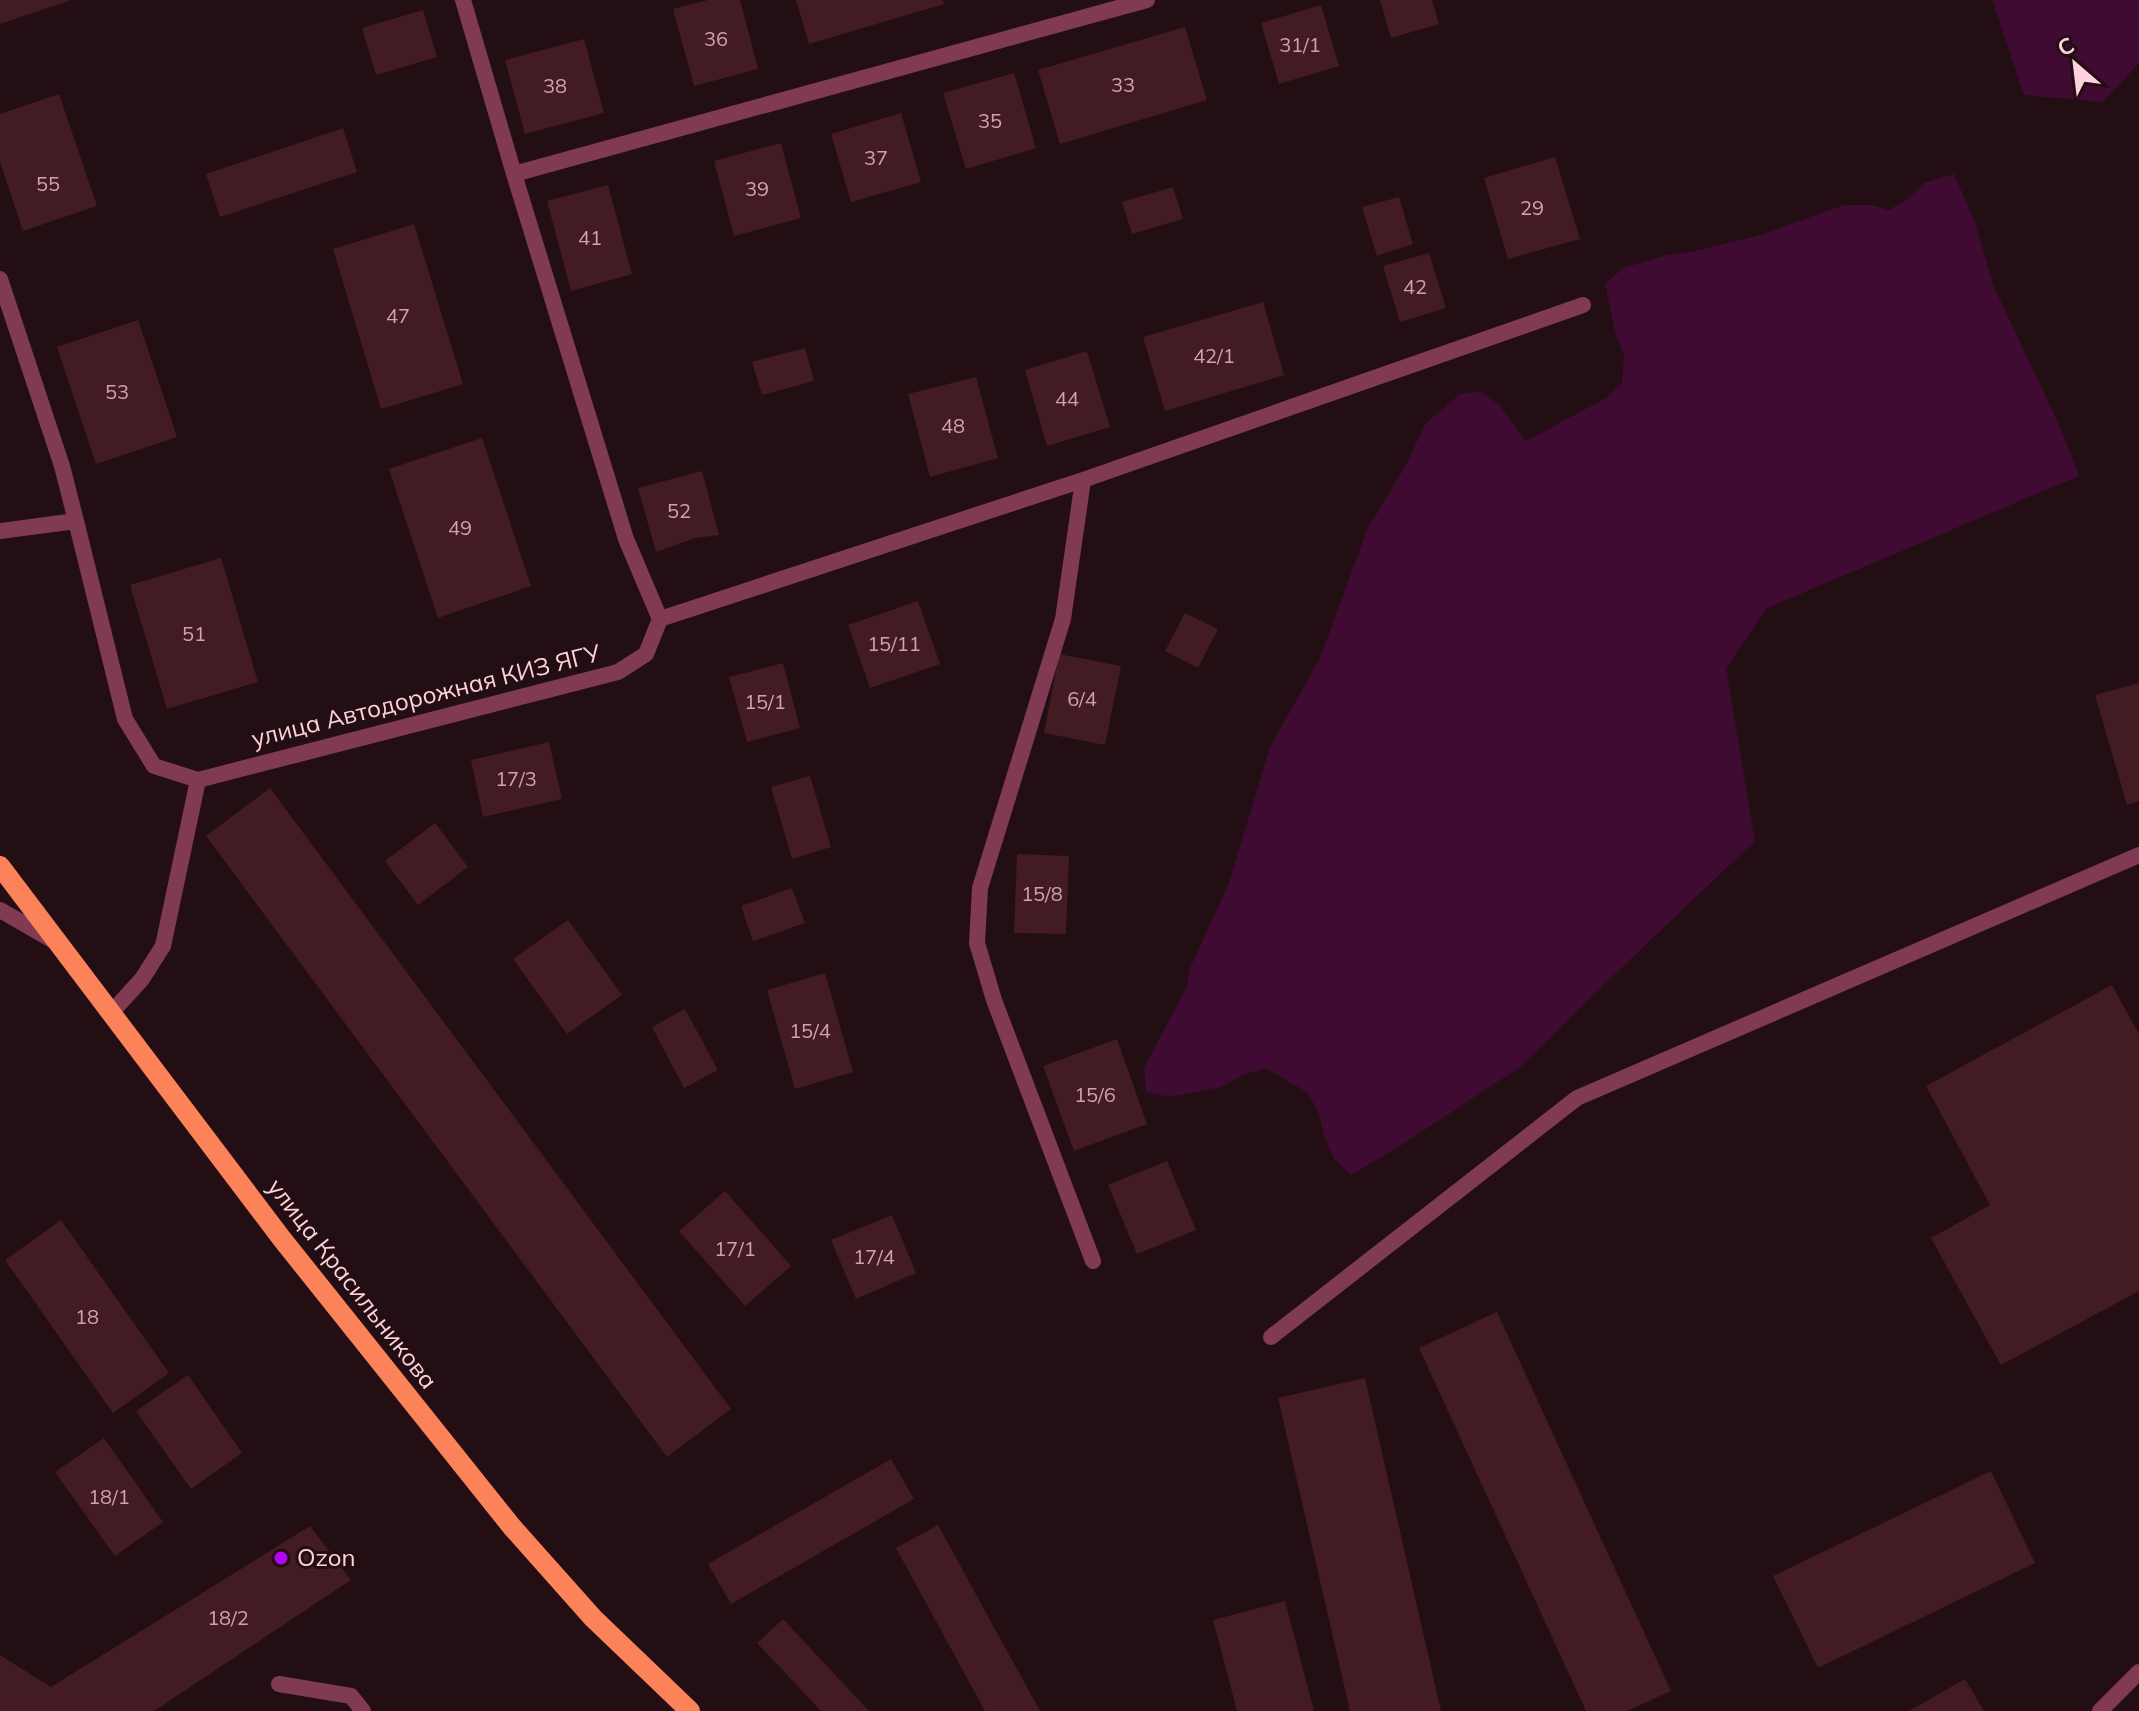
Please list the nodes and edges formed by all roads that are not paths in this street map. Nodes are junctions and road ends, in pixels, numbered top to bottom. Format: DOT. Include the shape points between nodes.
graph roads {
  1 [pos="463,0"];
  2 [pos="1147,0"];
  3 [pos="514,174"];
  4 [pos="0,279"];
  5 [pos="1583,305"];
  6 [pos="1083,480"];
  7 [pos="76,521"];
  8 [pos="0,531"];
  9 [pos="660,619"];
  10 [pos="198,780"];
  11 [pos="2139,855"];
  12 [pos="0,866"];
  13 [pos="0,910"];
  14 [pos="59,944"];
  15 [pos="111,1013"];
  16 [pos="1093,1261"];
  17 [pos="1271,1337"];
  18 [pos="2139,1672"];
  19 [pos="279,1684"];
  20 [pos="363,1711"];
  21 [pos="690,1711"];
  22 [pos="2100,1711"];
  1 -- 3 [label="street"];
  2 -- 3 [label="street"];
  3 -- 9 [label="street" via="626,539"];
  4 -- 7 [label="street"];
  5 -- 6 [label="street"];
  6 -- 9 [label="street"];
  6 -- 16 [label="street" via="1063,619 980,888 977,943"];
  7 -- 8 [label="street"];
  7 -- 10 [label="street" via="125,719 154,766"];
  9 -- 10 [label="street, улица Автодорожная КИЗ ЯГУ" via="646,654 618,672"];
  10 -- 15 [label="street" via="163,946"];
  11 -- 17 [label="street" via="1577,1098"];
  12 -- 14 [label="main road, улица Красильникова"];
  13 -- 14 [label="street"];
  14 -- 15 [label="main road, улица Красильникова"];
  15 -- 21 [label="main road, улица Красильникова" via="282,1239 512,1527 593,1618"];
  18 -- 22 [label="street"];
  19 -- 20 [label="street" via="351,1696"];
}
